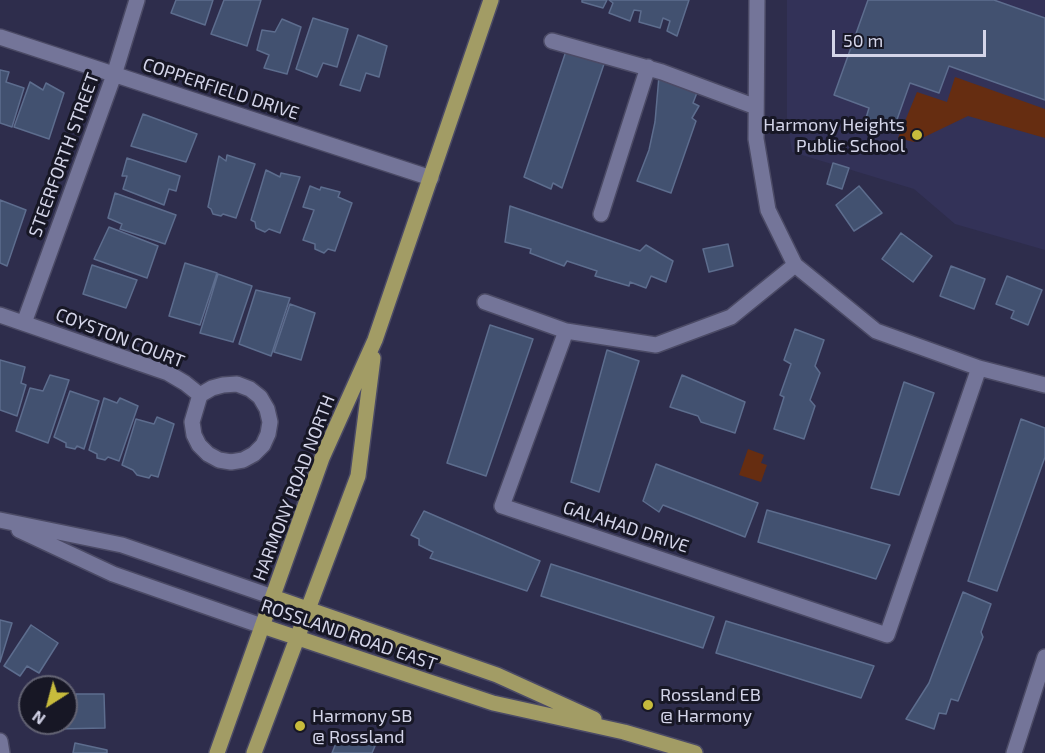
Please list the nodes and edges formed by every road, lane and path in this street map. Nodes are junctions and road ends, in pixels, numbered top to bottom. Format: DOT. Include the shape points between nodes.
graph roads {
  1 [pos="137,0"];
  2 [pos="491,0"];
  3 [pos="757,0"];
  4 [pos="0,37"];
  5 [pos="552,41"];
  6 [pos="648,67"];
  7 [pos="114,75"];
  8 [pos="756,107"];
  9 [pos="430,178"];
  10 [pos="601,214"];
  11 [pos="795,265"];
  12 [pos="486,302"];
  13 [pos="0,315"];
  14 [pos="24,323"];
  15 [pos="566,331"];
  16 [pos="375,340"];
  17 [pos="979,368"];
  18 [pos="1045,385"];
  19 [pos="200,395"];
  20 [pos="0,520"];
  21 [pos="273,597"];
  22 [pos="308,609"];
  23 [pos="262,626"];
  24 [pos="297,639"];
  25 [pos="1045,657"];
  26 [pos="624,732"];
  27 [pos="0,741"];
  28 [pos="2,753"];
  29 [pos="217,753"];
  30 [pos="254,753"];
  31 [pos="695,753"];
  32 [pos="1014,753"];
  1 -- 7 [label="street, STEERFORTH STREET"];
  2 -- 9 [label="main road, HARMONY ROAD NORTH"];
  3 -- 8 [label="street"];
  4 -- 7 [label="street, COPPERFIELD DRIVE"];
  5 -- 6 [label="street"];
  6 -- 8 [label="street"];
  6 -- 10 [label="street"];
  7 -- 9 [label="street, COPPERFIELD DRIVE"];
  7 -- 14 [label="street, STEERFORTH STREET"];
  8 -- 11 [label="street" via="756,139 768,210"];
  9 -- 16 [label="main road, HARMONY ROAD NORTH"];
  11 -- 15 [label="street" via="731,317 656,345"];
  11 -- 17 [label="street" via="876,332"];
  12 -- 15 [label="street"];
  13 -- 14 [label="street, COYSTON COURT"];
  14 -- 19 [label="street, COYSTON COURT" via="168,373"];
  15 -- 17 [label="street, GALAHAD DRIVE" via="502,506 887,635"];
  16 -- 21 [label="main road, HARMONY ROAD NORTH" via="322,458"];
  16 -- 22 [label="main road, HARMONY ROAD NORTH" via="357,476"];
  17 -- 18 [label="street"];
  19 -- 19 [label="street" via="192,422 199,446 208,454 219,460 237,461 263,445 270,422 267,409 250,389 237,384 223,385"];
  20 -- 21 [label="street, ROSSLAND ROAD EAST" via="122,545"];
  20 -- 23 [label="street, ROSSLAND ROAD EAST" via="113,574"];
  21 -- 22 [label="main road"];
  21 -- 23 [label="main road, HARMONY ROAD NORTH"];
  22 -- 24 [label="main road, HARMONY ROAD NORTH"];
  22 -- 26 [label="main road" via="497,675"];
  23 -- 24 [label="main road, ROSSLAND ROAD EAST"];
  23 -- 29 [label="main road, HARMONY ROAD NORTH"];
  24 -- 26 [label="main road, ROSSLAND ROAD EAST" via="493,703"];
  24 -- 30 [label="main road, HARMONY ROAD NORTH"];
  25 -- 32 [label="street"];
  26 -- 31 [label="main road, ROSSLAND ROAD EAST"];
  27 -- 28 [label="street"];
}
